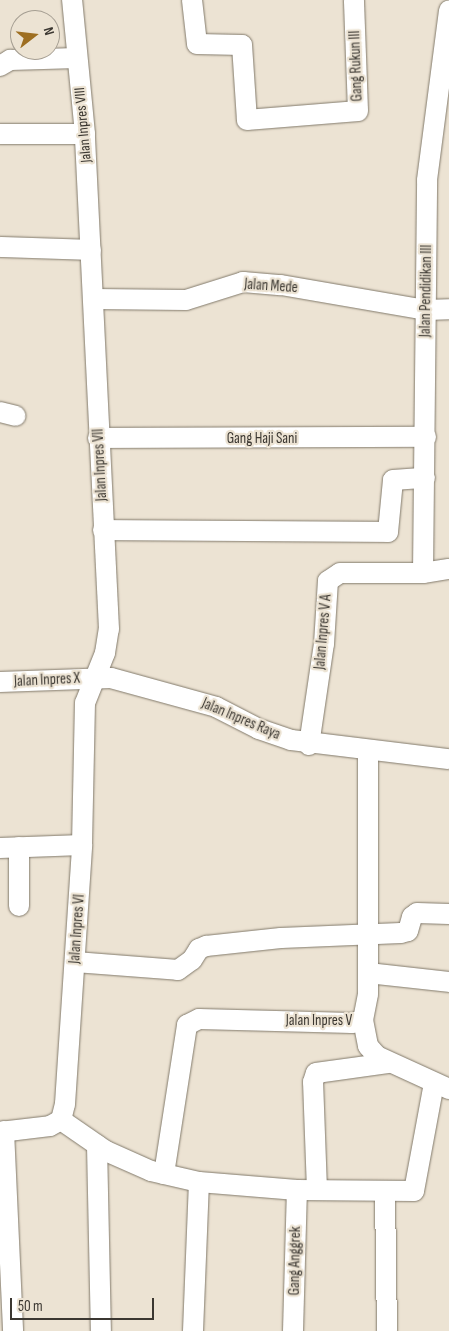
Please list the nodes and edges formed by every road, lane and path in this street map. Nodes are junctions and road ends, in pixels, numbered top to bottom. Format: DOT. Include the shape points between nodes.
graph roads {
  1 [pos="72,0"];
  2 [pos="192,0"];
  3 [pos="354,0"];
  4 [pos="449,10"];
  5 [pos="77,58"];
  6 [pos="0,66"];
  7 [pos="0,134"];
  8 [pos="85,134"];
  9 [pos="0,247"];
  10 [pos="91,250"];
  11 [pos="94,299"];
  12 [pos="449,309"];
  13 [pos="426,310"];
  14 [pos="426,437"];
  15 [pos="98,438"];
  16 [pos="425,478"];
  17 [pos="103,530"];
  18 [pos="449,569"];
  19 [pos="423,573"];
  20 [pos="94,677"];
  21 [pos="0,682"];
  22 [pos="309,745"];
  23 [pos="368,751"];
  24 [pos="449,759"];
  25 [pos="82,845"];
  26 [pos="10,847"];
  27 [pos="19,906"];
  28 [pos="449,914"];
  29 [pos="368,934"];
  30 [pos="75,962"];
  31 [pos="368,973"];
  32 [pos="449,982"];
  33 [pos="363,1020"];
  34 [pos="389,1063"];
  35 [pos="441,1086"];
  36 [pos="61,1120"];
  37 [pos="2,1131"];
  38 [pos="97,1145"];
  39 [pos="164,1174"];
  40 [pos="199,1182"];
  41 [pos="297,1190"];
  42 [pos="317,1190"];
  43 [pos="385,1192"];
  44 [pos="13,1331"];
  45 [pos="101,1331"];
  46 [pos="193,1331"];
  47 [pos="293,1331"];
  48 [pos="387,1331"];
  1 -- 5 [label="street, Jalan Inpres VIII"];
  2 -- 3 [label="street, Gang Rukun III" via="197,44 242,45 246,120 358,111"];
  4 -- 13 [label="street, Jalan Pendidikan III" via="427,180"];
  5 -- 6 [label="street" via="10,60"];
  5 -- 8 [label="street, Jalan Inpres VIII"];
  7 -- 8 [label="street"];
  8 -- 10 [label="street, Jalan Inpres VIII"];
  9 -- 10 [label="street"];
  10 -- 11 [label="street, Jalan Inpres VII"];
  11 -- 13 [label="street, Jalan Mede" via="186,300 243,282 281,285"];
  11 -- 15 [label="street, Jalan Inpres VII"];
  12 -- 13 [label="street, Jalan Mede"];
  13 -- 14 [label="street, Jalan Pendidikan III"];
  14 -- 15 [label="street, Gang Haji Sani"];
  14 -- 16 [label="street, Jalan Pendidikan III"];
  15 -- 17 [label="street, Jalan Inpres VII"];
  16 -- 17 [label="street" via="393,480 388,532"];
  16 -- 19 [label="street, Jalan Pendidikan III"];
  17 -- 20 [label="street, Jalan Inpres VII" via="109,629 105,653"];
  18 -- 19 [label="street, Jalan Inpres V A"];
  19 -- 22 [label="street, Jalan Inpres V A" via="340,573 328,581 324,644"];
  20 -- 21 [label="street, Jalan Inpres X"];
  20 -- 22 [label="street, Jalan Inpres Raya" via="171,692 216,707 259,729"];
  20 -- 25 [label="street, Jalan Inpres VI" via="85,703"];
  22 -- 23 [label="street, Jalan Inpres Raya"];
  23 -- 24 [label="street, Jalan Inpres Raya"];
  23 -- 29 [label="street, Jalan Inpres V"];
  25 -- 26 [label="street"];
  25 -- 30 [label="street, Jalan Inpres VI"];
  26 -- 27 [label="street"];
  28 -- 29 [label="street" via="417,913 412,917 408,931"];
  29 -- 30 [label="street" via="206,946 178,970"];
  29 -- 31 [label="street, Jalan Inpres V"];
  30 -- 36 [label="street, Jalan Inpres VI" via="68,1078"];
  31 -- 32 [label="street"];
  31 -- 33 [label="street, Jalan Inpres V" via="368,1008"];
  33 -- 34 [label="street" via="368,1046"];
  33 -- 39 [label="street, Jalan Inpres V" via="352,1023 199,1019 187,1025"];
  34 -- 35 [label="street"];
  34 -- 42 [label="street" via="316,1073 313,1082"];
  35 -- 43 [label="street" via="414,1191"];
  36 -- 37 [label="street" via="50,1126"];
  36 -- 38 [label="street"];
  37 -- 44 [label="street"];
  38 -- 39 [label="street"];
  38 -- 45 [label="street"];
  39 -- 40 [label="street"];
  40 -- 41 [label="street"];
  40 -- 46 [label="street"];
  41 -- 42 [label="street"];
  41 -- 47 [label="street, Gang Anggrek"];
  42 -- 43 [label="street"];
  43 -- 48 [label="street"];
}
